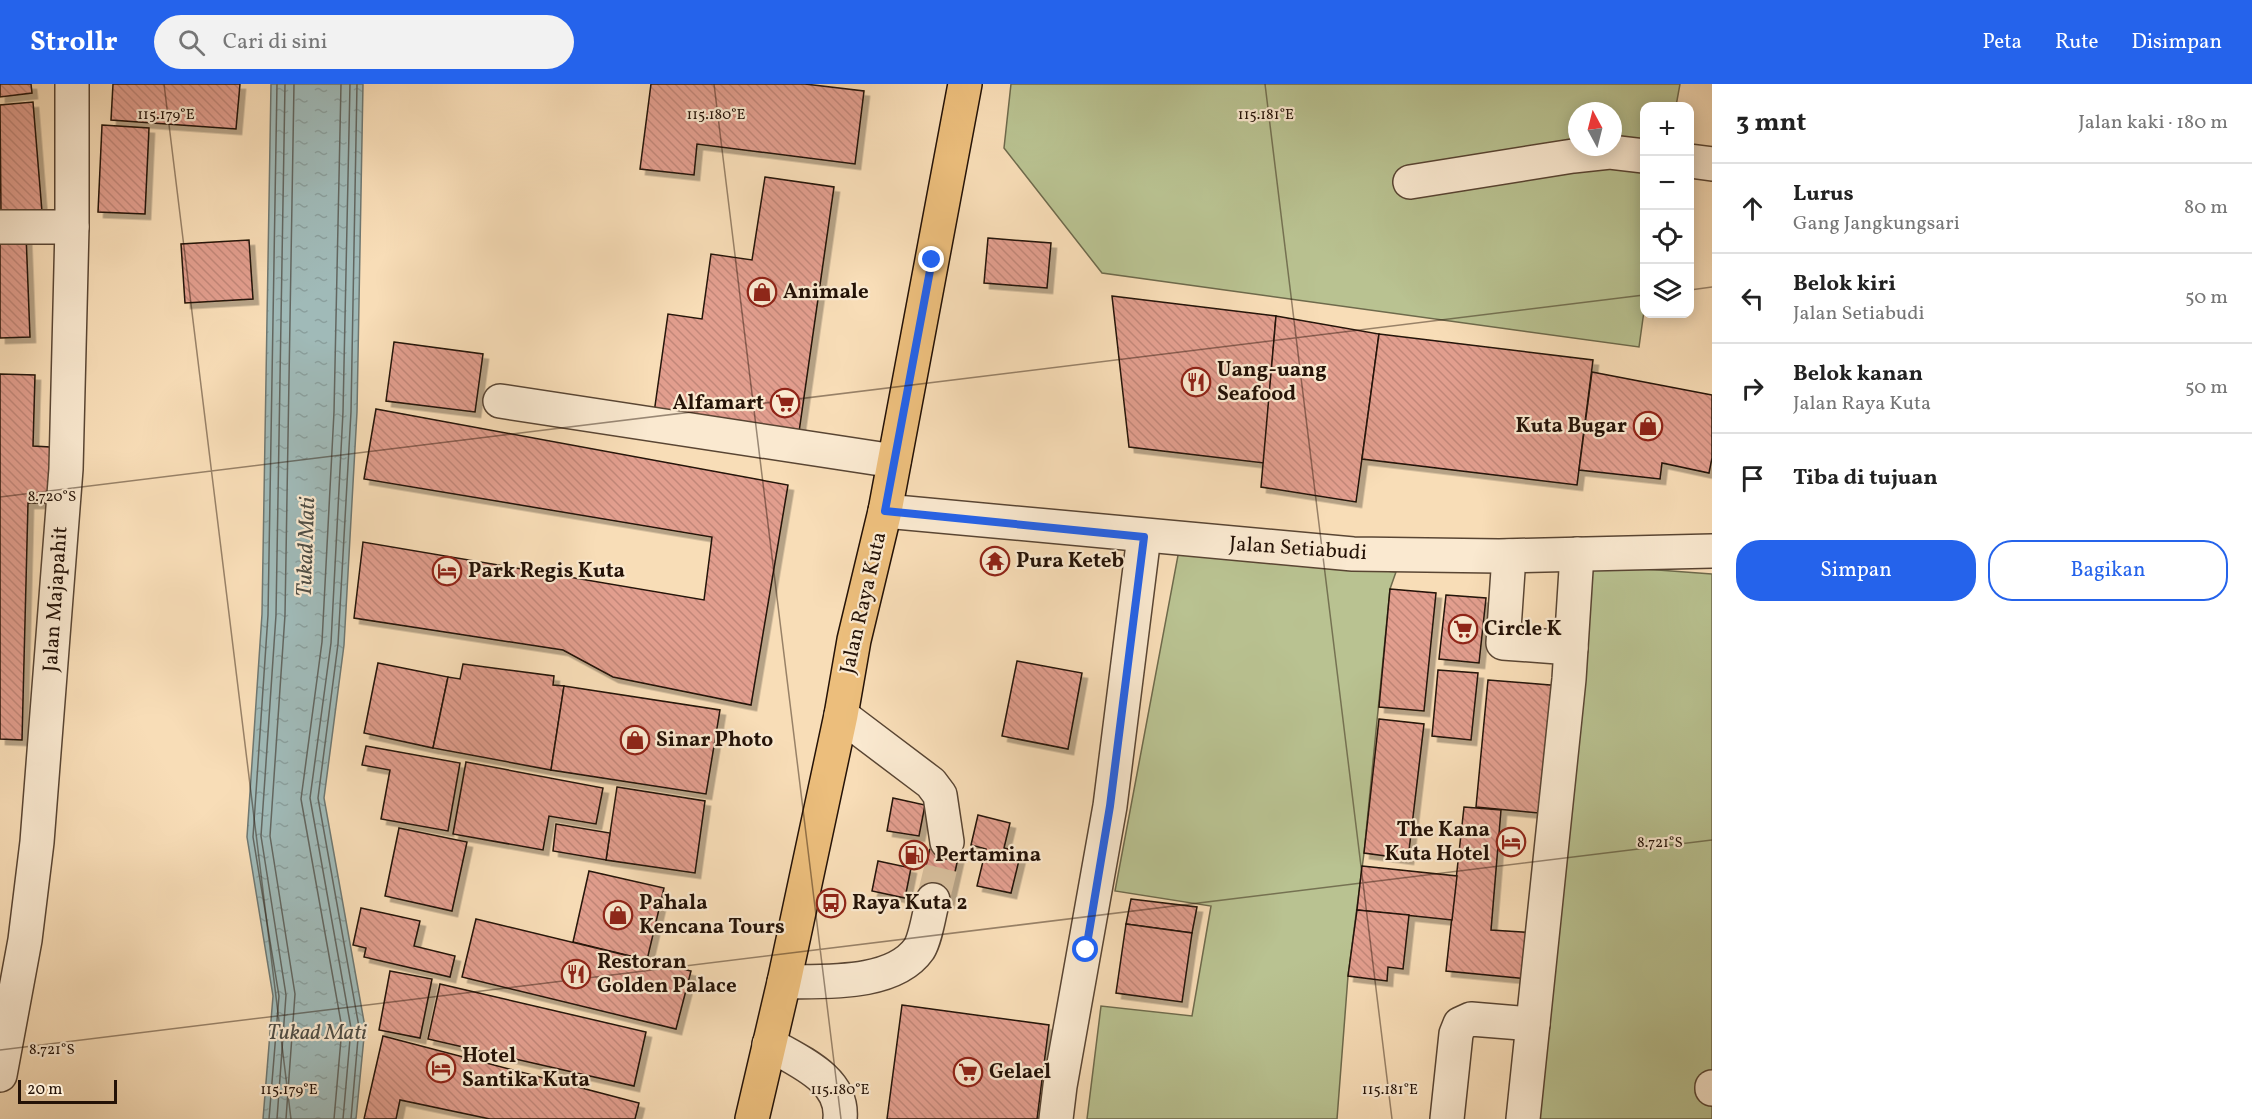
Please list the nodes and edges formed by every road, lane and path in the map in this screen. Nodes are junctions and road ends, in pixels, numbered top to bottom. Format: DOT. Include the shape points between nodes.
graph roads {
  1 [pos="72,84"];
  2 [pos="965,84"];
  3 [pos="1640,156"];
  4 [pos="1694,162"];
  5 [pos="1712,164"];
  6 [pos="1410,182"];
  7 [pos="0,227"];
  8 [pos="72,227"];
  9 [pos="500,401"];
  10 [pos="894,461"];
  11 [pos="885,511"];
  12 [pos="1144,537"];
  13 [pos="1712,551"];
  14 [pos="1577,554"];
  15 [pos="1509,556"];
  16 [pos="1571,648"];
  17 [pos="841,715"];
  18 [pos="947,842"];
  19 [pos="933,900"];
  20 [pos="784,982"];
  21 [pos="1533,1024"];
  22 [pos="769,1044"];
  23 [pos="0,1075"];
  24 [pos="752,1119"];
  25 [pos="840,1119"];
  26 [pos="1056,1119"];
  27 [pos="1447,1119"];
  28 [pos="1523,1119"];
  1 -- 8 [label="street, Jalan Majapahit"];
  2 -- 10 [label="main road, Jalan Raya Kuta"];
  3 -- 6 [label="street" via="1610,152 1573,156"];
  4 -- 5 [label="street"];
  7 -- 8 [label="street"];
  8 -- 23 [label="street, Jalan Majapahit" via="66,469 44,761 25,940"];
  9 -- 10 [label="street"];
  10 -- 11 [label="main road, Jalan Raya Kuta"];
  11 -- 12 [label="street, Jalan Setiabudi"];
  11 -- 17 [label="main road, Jalan Raya Kuta" via="854,640"];
  12 -- 15 [label="street, Jalan Setiabudi" via="1353,554"];
  12 -- 26 [label="street" via="1110,806"];
  13 -- 14 [label="street, Jalan Setiabudi"];
  14 -- 15 [label="street, Jalan Setiabudi"];
  14 -- 16 [label="street"];
  15 -- 16 [label="street" via="1503,643"];
  16 -- 21 [label="street"];
  17 -- 18 [label="street" via="931,783 940,795"];
  17 -- 20 [label="main road, Jalan Raya Kuta"];
  19 -- 20 [label="street" via="920,947 908,961 873,976"];
  20 -- 22 [label="main road, Jalan Raya Kuta"];
  21 -- 27 [label="street" via="1471,1019 1460,1024"];
  21 -- 28 [label="street"];
  22 -- 24 [label="main road, Jalan Raya Kuta"];
  22 -- 25 [label="street" via="822,1076 839,1097"];
}
